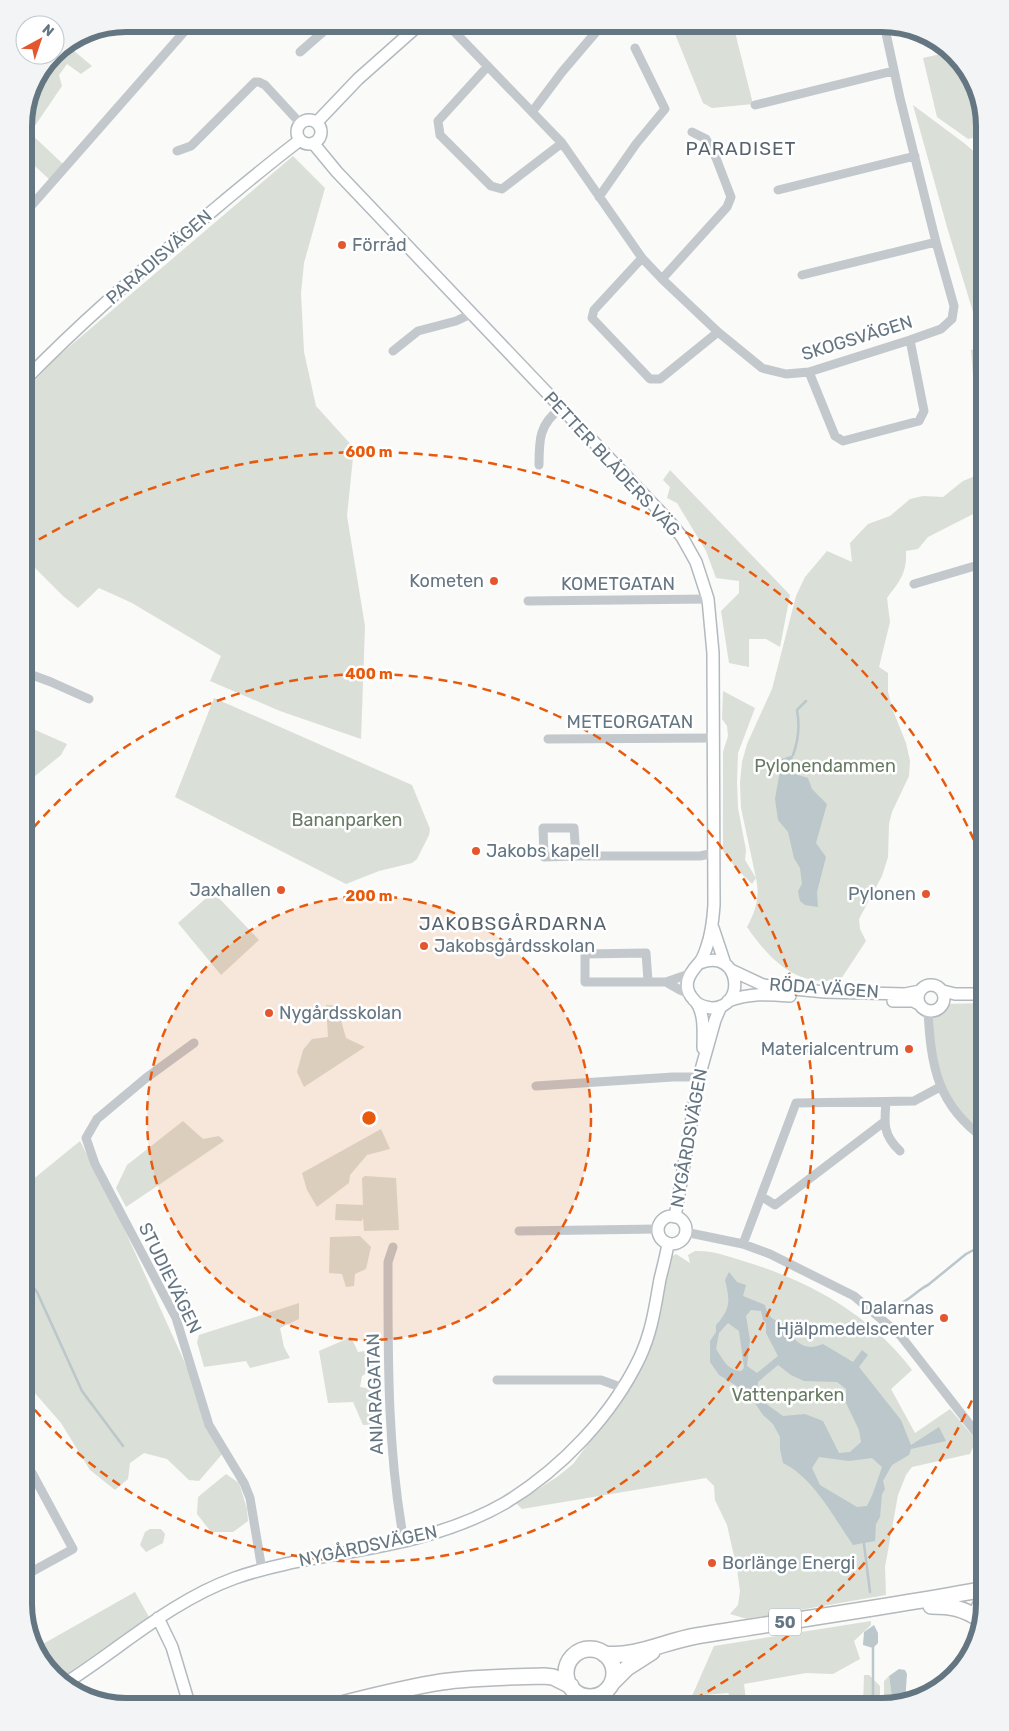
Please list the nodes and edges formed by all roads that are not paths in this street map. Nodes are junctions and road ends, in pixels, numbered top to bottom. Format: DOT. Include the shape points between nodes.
graph roads {
  1 [pos="184,32"];
  2 [pos="323,32"];
  3 [pos="411,32"];
  4 [pos="455,32"];
  5 [pos="595,33"];
  6 [pos="886,33"];
  7 [pos="635,48"];
  8 [pos="300,52"];
  9 [pos="488,66"];
  10 [pos="893,71"];
  11 [pos="755,105"];
  12 [pos="532,112"];
  13 [pos="316,122"];
  14 [pos="300,123"];
  15 [pos="692,132"];
  16 [pos="300,140"];
  17 [pos="313,143"];
  18 [pos="562,143"];
  19 [pos="177,151"];
  20 [pos="915,156"];
  21 [pos="778,190"];
  22 [pos="599,196"];
  23 [pos="33,204"];
  24 [pos="936,242"];
  25 [pos="642,258"];
  26 [pos="802,275"];
  27 [pos="662,279"];
  28 [pos="471,314"];
  29 [pos="718,332"];
  30 [pos="910,340"];
  31 [pos="393,351"];
  32 [pos="809,372"];
  33 [pos="33,373"];
  34 [pos="561,408"];
  35 [pos="539,465"];
  36 [pos="976,566"];
  37 [pos="914,584"];
  38 [pos="708,599"];
  39 [pos="528,601"];
  40 [pos="33,675"];
  41 [pos="89,699"];
  42 [pos="712,738"];
  43 [pos="548,739"];
  44 [pos="714,853"];
  45 [pos="576,856"];
  46 [pos="713,928"];
  47 [pos="700,963"];
  48 [pos="728,967"];
  49 [pos="690,974"];
  50 [pos="648,981"];
  51 [pos="666,982"];
  52 [pos="920,991"];
  53 [pos="942,992"];
  54 [pos="976,994"];
  55 [pos="693,998"];
  56 [pos="976,1001"];
  57 [pos="724,1004"];
  58 [pos="943,1004"];
  59 [pos="924,1007"];
  60 [pos="194,1043"];
  61 [pos="703,1059"];
  62 [pos="699,1078"];
  63 [pos="536,1086"];
  64 [pos="940,1087"];
  65 [pos="886,1102"];
  66 [pos="884,1122"];
  67 [pos="976,1133"];
  68 [pos="900,1151"];
  69 [pos="760,1196"];
  70 [pos="675,1217"];
  71 [pos="658,1228"];
  72 [pos="519,1231"];
  73 [pos="685,1232"];
  74 [pos="668,1244"];
  75 [pos="743,1244"];
  76 [pos="393,1247"];
  77 [pos="497,1380"];
  78 [pos="623,1388"];
  79 [pos="976,1432"];
  80 [pos="32,1473"];
  81 [pos="404,1541"];
  82 [pos="262,1570"];
  83 [pos="32,1572"];
  84 [pos="976,1592"];
  85 [pos="899,1606"];
  86 [pos="976,1616"];
  87 [pos="158,1618"];
  88 [pos="671,1642"];
  89 [pos="604,1654"];
  90 [pos="572,1658"];
  91 [pos="520,1676"];
  92 [pos="70,1680"];
  93 [pos="442,1682"];
  94 [pos="609,1687"];
  95 [pos="573,1689"];
  96 [pos="186,1698"];
  97 [pos="365,1698"];
  98 [pos="389,1698"];
  99 [pos="582,1698"];
  100 [pos="607,1698"];
  1 -- 23 [label="street"];
  2 -- 8 [label="street"];
  3 -- 13 [label="street"];
  4 -- 9 [label="street, SKOGSVÄGEN"];
  5 -- 12 [label="street"];
  6 -- 10 [label="street, SKOGSVÄGEN"];
  7 -- 22 [label="street" via="665,109"];
  9 -- 12 [label="street, SKOGSVÄGEN"];
  9 -- 18 [label="street" via="438,122 440,135 491,186 502,190"];
  10 -- 11 [label="street"];
  10 -- 20 [label="street, SKOGSVÄGEN"];
  12 -- 18 [label="street, SKOGSVÄGEN"];
  13 -- 14 [label="street" via="310,119"];
  13 -- 17 [label="street" via="321,134"];
  14 -- 16 [label="street" via="296,130"];
  14 -- 19 [label="street" via="265,85 255,82 191,146"];
  15 -- 27 [label="street" via="706,139 731,197 727,207"];
  16 -- 17 [label="street" via="306,144"];
  16 -- 33 [label="street, PARADISVÄGEN" via="124,285"];
  17 -- 28 [label="street, PETTER BLÅDERS VÄG"];
  18 -- 22 [label="street, SKOGSVÄGEN"];
  20 -- 21 [label="street"];
  20 -- 24 [label="street, SKOGSVÄGEN"];
  22 -- 25 [label="street, SKOGSVÄGEN"];
  24 -- 26 [label="street"];
  24 -- 30 [label="street, SKOGSVÄGEN" via="954,306 952,319 941,329"];
  25 -- 27 [label="street, SKOGSVÄGEN"];
  25 -- 29 [label="street" via="594,310 592,318 650,379 660,379"];
  27 -- 29 [label="street, SKOGSVÄGEN"];
  28 -- 31 [label="street" via="418,331"];
  28 -- 34 [label="street, PETTER BLÅDERS VÄG"];
  29 -- 32 [label="street, SKOGSVÄGEN" via="762,368 786,374"];
  30 -- 32 [label="street, SKOGSVÄGEN"];
  30 -- 32 [label="street" via="924,411 919,421 843,442 835,436"];
  34 -- 35 [label="street" via="550,416 541,432"];
  34 -- 38 [label="street, PETTER BLÅDERS VÄG" via="682,537 696,562"];
  36 -- 37 [label="street"];
  38 -- 39 [label="street, KOMETGATAN"];
  38 -- 42 [label="street, PETTER BLÅDERS VÄG" via="713,653"];
  40 -- 41 [label="street"];
  42 -- 43 [label="street, METEORGATAN"];
  42 -- 44 [label="street, PETTER BLÅDERS VÄG"];
  44 -- 45 [label="street" via="700,856"];
  44 -- 46 [label="street, PETTER BLÅDERS VÄG"];
  45 -- 45 [label="street" via="544,857 543,828 574,828"];
  46 -- 47 [label="street, PETTER BLÅDERS VÄG"];
  46 -- 48 [label="street, PETTER BLÅDERS VÄG"];
  47 -- 48 [label="street" via="713,960"];
  47 -- 49 [label="street"];
  48 -- 52 [label="street, RÖDA VÄGEN" via="763,985 784,988 825,992"];
  48 -- 57 [label="street" via="735,989"];
  49 -- 51 [label="street"];
  49 -- 55 [label="street" via="688,981"];
  50 -- 50 [label="street" via="585,982 584,954 646,953"];
  50 -- 51 [label="street"];
  51 -- 55 [label="street"];
  52 -- 53 [label="street" via="931,985 938,986"];
  52 -- 59 [label="street" via="918,995"];
  53 -- 54 [label="street"];
  53 -- 58 [label="street"];
  55 -- 57 [label="street" via="708,1008"];
  55 -- 61 [label="street, NYGÅRDSVÄGEN" via="700,1007 702,1018"];
  56 -- 58 [label="street"];
  57 -- 59 [label="street, RÖDA VÄGEN" via="745,995 765,994 912,1002"];
  57 -- 61 [label="street, NYGÅRDSVÄGEN" via="715,1020"];
  58 -- 59 [label="street" via="938,1009"];
  59 -- 64 [label="street" via="933,1066"];
  60 -- 82 [label="street, STUDIEVÄGEN" via="96,1119 86,1138 95,1164 176,1318 210,1425 244,1482 250,1498"];
  61 -- 62 [label="street, NYGÅRDSVÄGEN"];
  62 -- 63 [label="street"];
  62 -- 70 [label="street, NYGÅRDSVÄGEN"];
  64 -- 65 [label="street" via="914,1101"];
  64 -- 67 [label="street" via="958,1114"];
  65 -- 66 [label="street"];
  65 -- 69 [label="street" via="796,1103"];
  66 -- 68 [label="street" via="890,1141"];
  66 -- 69 [label="street" via="775,1205"];
  69 -- 75 [label="street"];
  70 -- 71 [label="street" via="662,1220"];
  70 -- 73 [label="street" via="682,1221"];
  71 -- 72 [label="street"];
  71 -- 74 [label="street" via="661,1240"];
  73 -- 74 [label="street" via="679,1242"];
  73 -- 75 [label="street"];
  74 -- 78 [label="street, NYGÅRDSVÄGEN" via="654,1319 641,1356"];
  75 -- 79 [label="street" via="854,1296 900,1335"];
  76 -- 81 [label="street, ANIARAGATAN" via="388,1262 390,1380 394,1471"];
  77 -- 78 [label="street" via="601,1380"];
  78 -- 81 [label="street, NYGÅRDSVÄGEN" via="564,1458 506,1502 459,1524"];
  80 -- 83 [label="street" via="73,1549"];
  81 -- 82 [label="street, NYGÅRDSVÄGEN"];
  82 -- 87 [label="street, NYGÅRDSVÄGEN" via="201,1593"];
  84 -- 85 [label="highway, 50"];
  85 -- 86 [label="highway, 50" via="954,1608"];
  85 -- 88 [label="highway, 50"];
  87 -- 92 [label="street, NYGÅRDSVÄGEN"];
  87 -- 96 [label="street" via="172,1647"];
  88 -- 89 [label="highway, 50" via="622,1654"];
  88 -- 94 [label="highway, 50" via="636,1661"];
  89 -- 90 [label="highway" via="587,1650"];
  89 -- 94 [label="highway" via="613,1667"];
  90 -- 91 [label="highway"];
  90 -- 95 [label="highway" via="566,1672"];
  91 -- 93 [label="highway"];
  91 -- 95 [label="highway" via="553,1677"];
  93 -- 97 [label="highway"];
  93 -- 98 [label="highway"];
  94 -- 95 [label="highway" via="594,1696 581,1695"];
  94 -- 100 [label="street"];
  95 -- 99 [label="street"];
}
